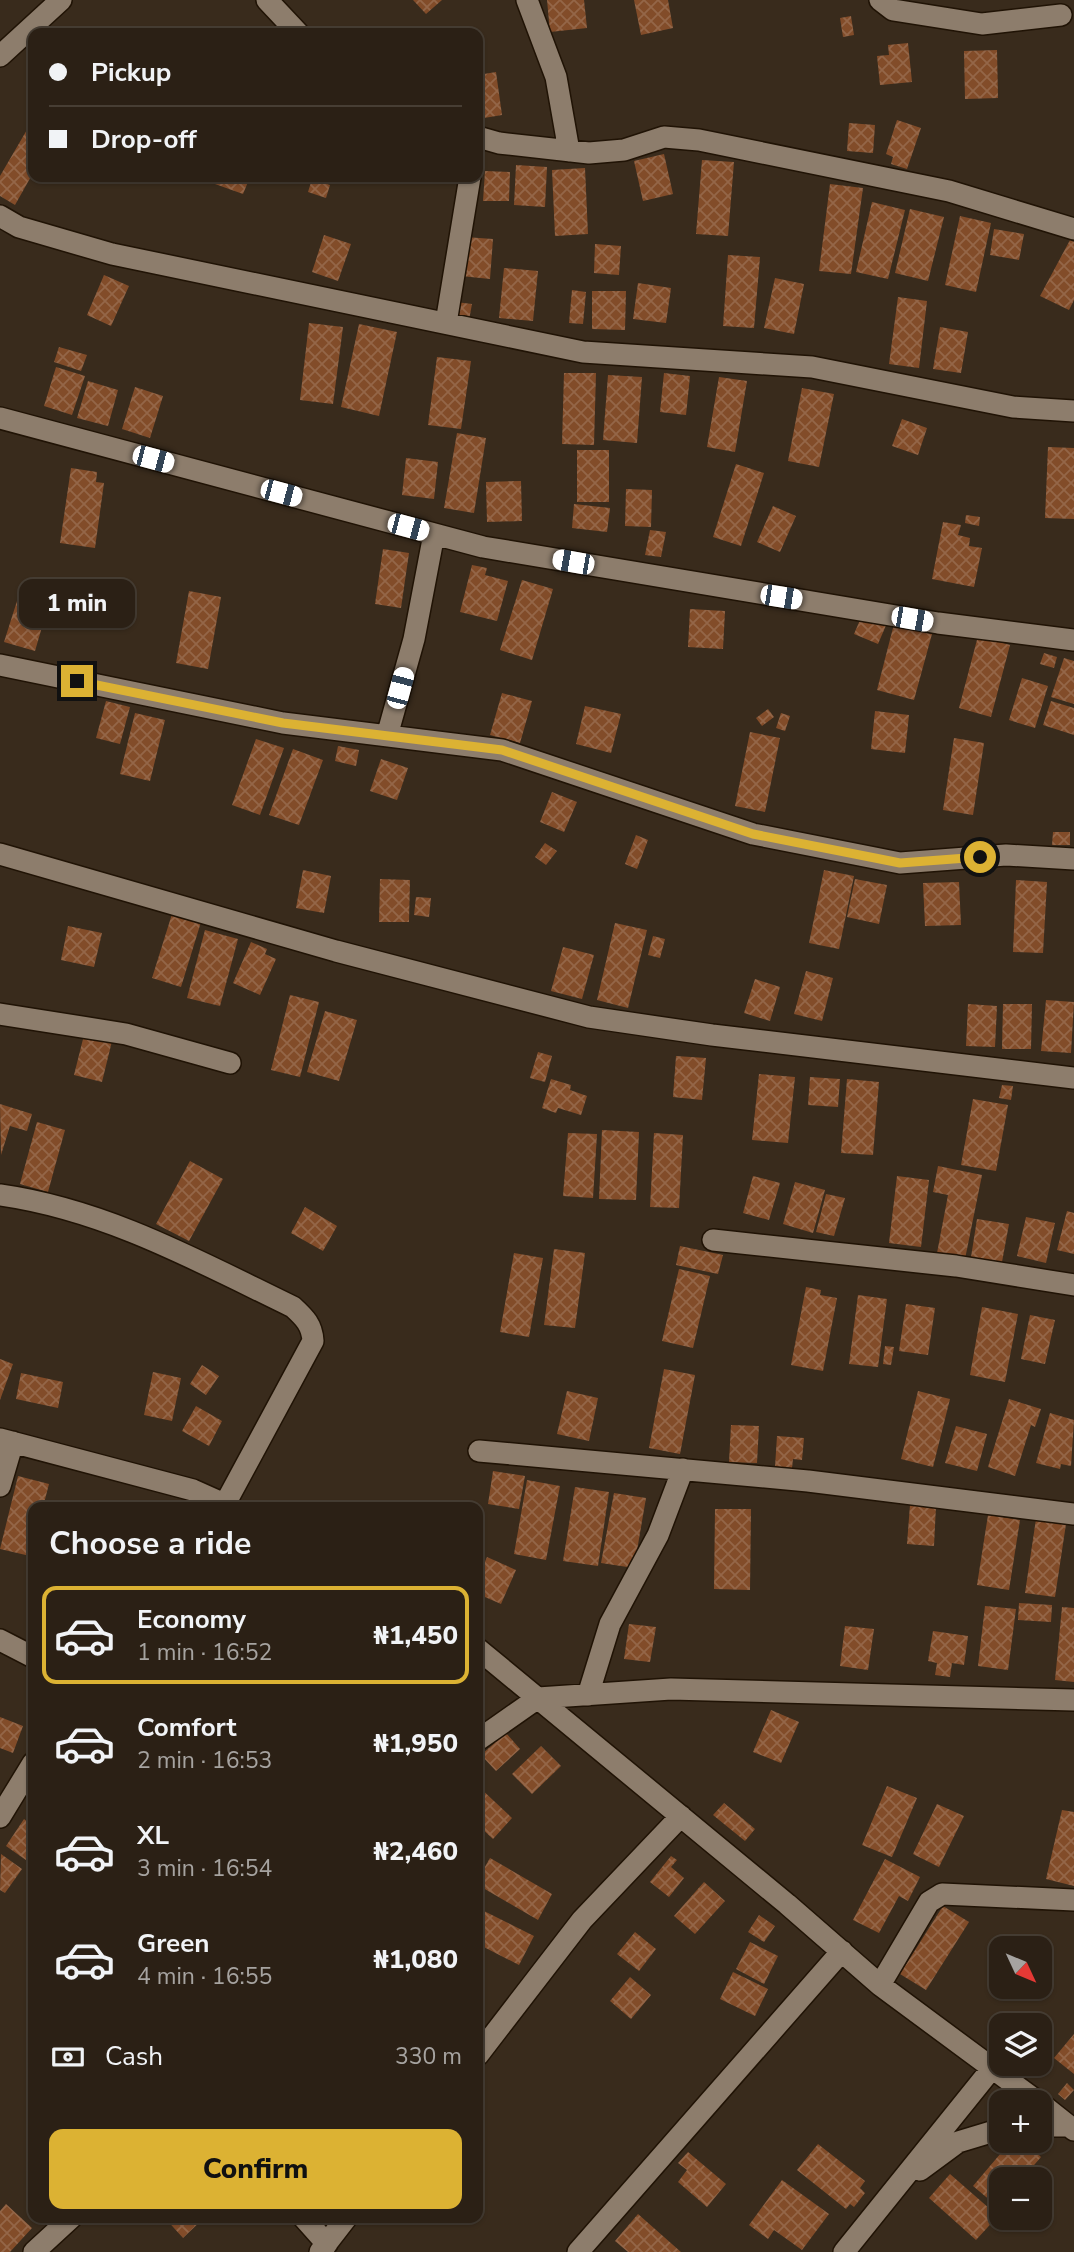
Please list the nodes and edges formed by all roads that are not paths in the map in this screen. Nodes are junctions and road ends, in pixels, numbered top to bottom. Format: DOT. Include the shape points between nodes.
graph roads {
  1 [pos="61,0"];
  2 [pos="267,0"];
  3 [pos="527,0"];
  4 [pos="880,0"];
  5 [pos="1061,15"];
  6 [pos="30,28"];
  7 [pos="293,28"];
  8 [pos="28,30"];
  9 [pos="0,56"];
  10 [pos="483,138"];
  11 [pos="569,151"];
  12 [pos="469,182"];
  13 [pos="0,216"];
  14 [pos="1074,229"];
  15 [pos="446,323"];
  16 [pos="1074,411"];
  17 [pos="0,418"];
  18 [pos="434,534"];
  19 [pos="1074,640"];
  20 [pos="0,665"];
  21 [pos="387,736"];
  22 [pos="0,853"];
  23 [pos="1074,859"];
  24 [pos="0,1014"];
  25 [pos="230,1063"];
  26 [pos="1074,1079"];
  27 [pos="0,1195"];
  28 [pos="713,1240"];
  29 [pos="1074,1285"];
  30 [pos="6,1441"];
  31 [pos="479,1451"];
  32 [pos="683,1469"];
  33 [pos="0,1486"];
  34 [pos="190,1498"];
  35 [pos="212,1502"];
  36 [pos="230,1502"];
  37 [pos="1074,1514"];
  38 [pos="0,1640"];
  39 [pos="483,1653"];
  40 [pos="28,1654"];
  41 [pos="588,1695"];
  42 [pos="538,1698"];
  43 [pos="1074,1700"];
  44 [pos="483,1736"];
  45 [pos="28,1771"];
  46 [pos="681,1816"];
  47 [pos="0,1817"];
  48 [pos="1074,1900"];
  49 [pos="842,1951"];
  50 [pos="880,1985"];
  51 [pos="483,2049"];
  52 [pos="989,2064"];
  53 [pos="989,2072"];
  54 [pos="1004,2076"];
  55 [pos="1022,2090"];
  56 [pos="1052,2113"];
  57 [pos="1052,2127"];
  58 [pos="1071,2128"];
  59 [pos="989,2133"];
  60 [pos="897,2186"];
  61 [pos="65,2223"];
  62 [pos="307,2223"];
  63 [pos="343,2223"];
  64 [pos="324,2248"];
  65 [pos="34,2252"];
  66 [pos="578,2252"];
  67 [pos="844,2252"];
  1 -- 6 [label="street"];
  2 -- 7 [label="street"];
  3 -- 11 [label="street" via="556,77"];
  4 -- 5 [label="street" via="893,10 982,24"];
  8 -- 9 [label="street"];
  10 -- 11 [label="street" via="499,144"];
  11 -- 14 [label="street" via="624,150 664,137 699,140 950,191"];
  12 -- 15 [label="street"];
  13 -- 15 [label="street" via="19,227 112,254"];
  15 -- 16 [label="street" via="583,352 811,367 1013,407"];
  17 -- 18 [label="street"];
  18 -- 19 [label="street" via="483,547 897,616"];
  18 -- 21 [label="street" via="414,639"];
  20 -- 21 [label="street" via="283,723"];
  21 -- 23 [label="street" via="502,750 753,834 900,863 1006,855"];
  22 -- 26 [label="street" via="336,951 589,1017"];
  24 -- 25 [label="street" via="126,1034"];
  27 -- 36 [label="street" via="50,1202 156,1240 293,1307 307,1320 313,1341"];
  28 -- 29 [label="street" via="956,1266"];
  30 -- 33 [label="street"];
  30 -- 34 [label="street"];
  31 -- 32 [label="street"];
  32 -- 37 [label="street"];
  32 -- 41 [label="street" via="653,1547 610,1624"];
  34 -- 35 [label="street"];
  38 -- 40 [label="street"];
  39 -- 42 [label="street"];
  41 -- 42 [label="street"];
  41 -- 43 [label="street" via="671,1689"];
  42 -- 44 [label="street"];
  42 -- 46 [label="street"];
  45 -- 47 [label="street"];
  46 -- 49 [label="street"];
  46 -- 51 [label="street" via="582,1920"];
  48 -- 50 [label="street" via="936,1896"];
  49 -- 50 [label="street"];
  49 -- 66 [label="street"];
  50 -- 52 [label="street"];
  53 -- 60 [label="street"];
  54 -- 55 [label="street"];
  56 -- 58 [label="street"];
  57 -- 58 [label="street"];
  59 -- 60 [label="street" via="958,2142"];
  60 -- 67 [label="street"];
  61 -- 65 [label="street"];
  62 -- 64 [label="street"];
  63 -- 64 [label="street"];
}
